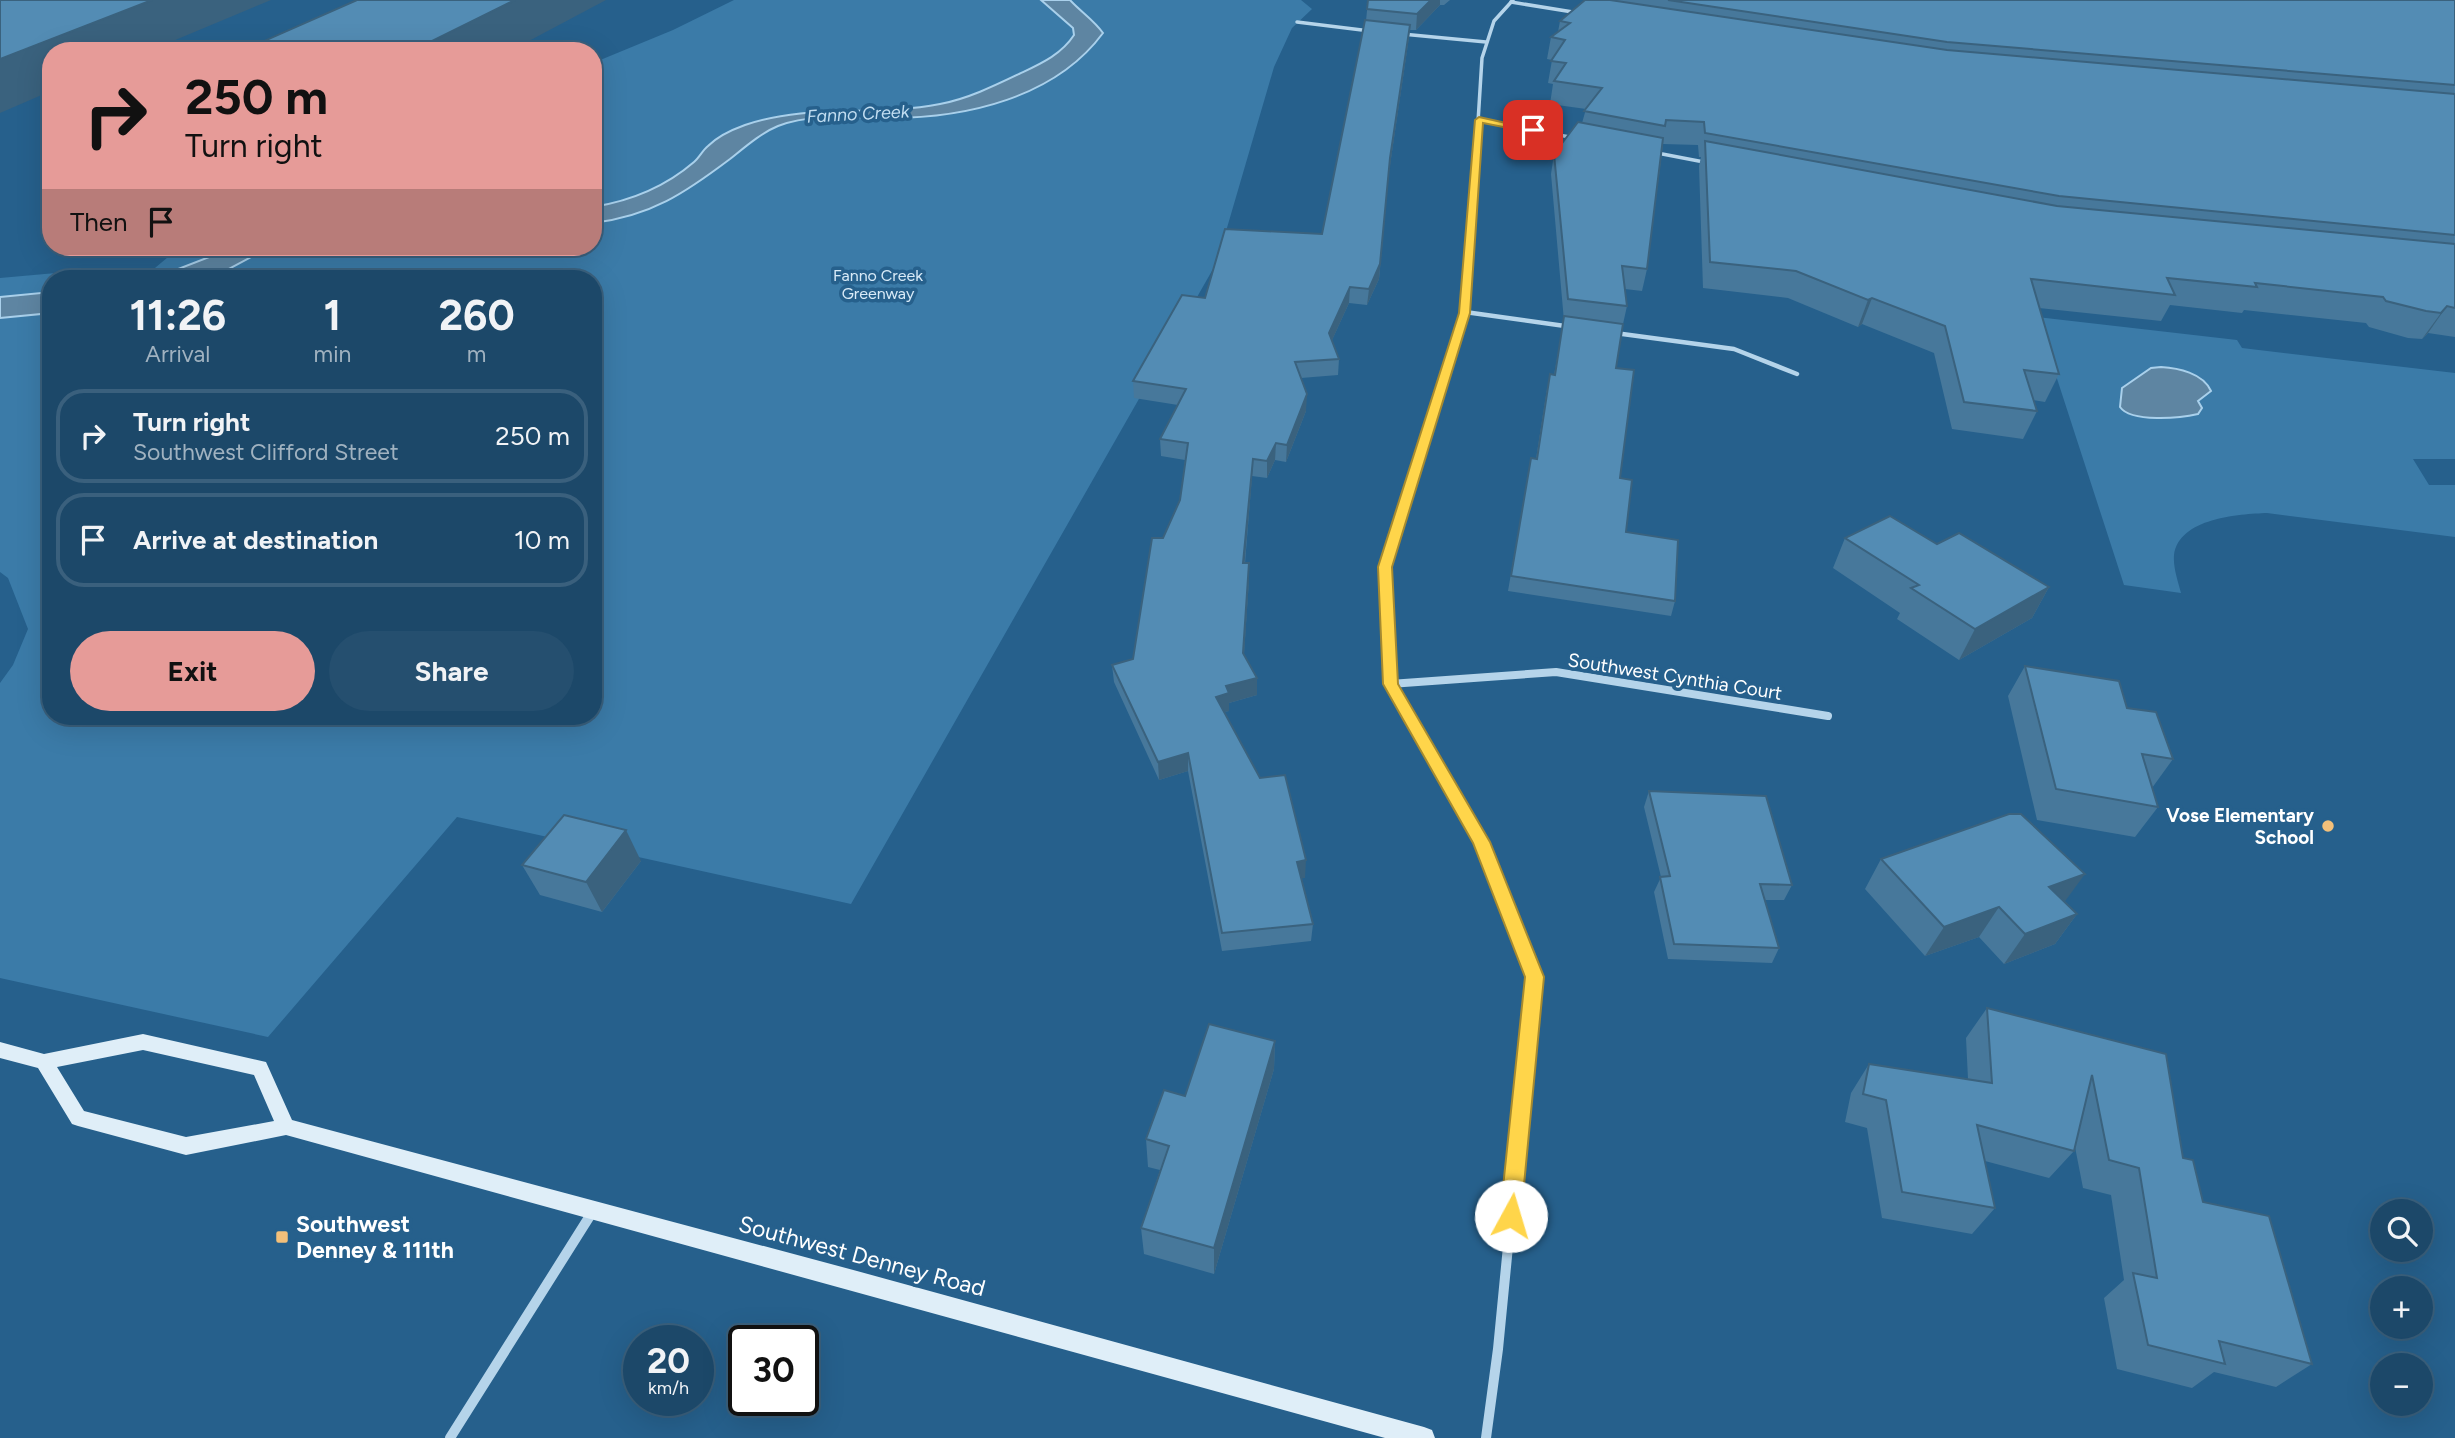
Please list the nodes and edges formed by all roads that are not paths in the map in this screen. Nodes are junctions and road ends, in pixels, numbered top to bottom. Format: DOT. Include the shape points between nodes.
graph roads {
  1 [pos="1512,1"];
  2 [pos="1580,13"];
  3 [pos="1297,22"];
  4 [pos="1379,32"];
  5 [pos="1391,33"];
  6 [pos="1486,42"];
  7 [pos="1479,120"];
  8 [pos="1587,140"];
  9 [pos="1642,150"];
  10 [pos="1723,166"];
  11 [pos="1465,313"];
  12 [pos="1586,329"];
  13 [pos="1613,332"];
  14 [pos="1797,374"];
  15 [pos="1390,684"];
  16 [pos="1828,716"];
  17 [pos="0,1050"];
  18 [pos="44,1062"];
  19 [pos="286,1127"];
  20 [pos="593,1211"];
  21 [pos="450,1438"];
  22 [pos="1424,1438"];
  23 [pos="1486,1438"];
  1 -- 2 [label="street"];
  1 -- 6 [label="street" via="1494,21"];
  3 -- 4 [label="street"];
  5 -- 6 [label="street"];
  6 -- 7 [label="street"];
  7 -- 8 [label="street"];
  7 -- 11 [label="street"];
  9 -- 10 [label="street"];
  11 -- 12 [label="street"];
  11 -- 15 [label="street" via="1385,567"];
  13 -- 14 [label="street" via="1734,349"];
  15 -- 16 [label="street, Southwest Cynthia Court" via="1556,672"];
  15 -- 23 [label="street" via="1482,842 1534,977"];
  17 -- 18 [label="street"];
  18 -- 19 [label="street, Southwest Denney Road" via="78,1118 186,1146"];
  18 -- 19 [label="street" via="143,1042 260,1068"];
  19 -- 20 [label="street, Southwest Denney Road"];
  20 -- 21 [label="street"];
  20 -- 22 [label="street, Southwest Denney Road"];
}
